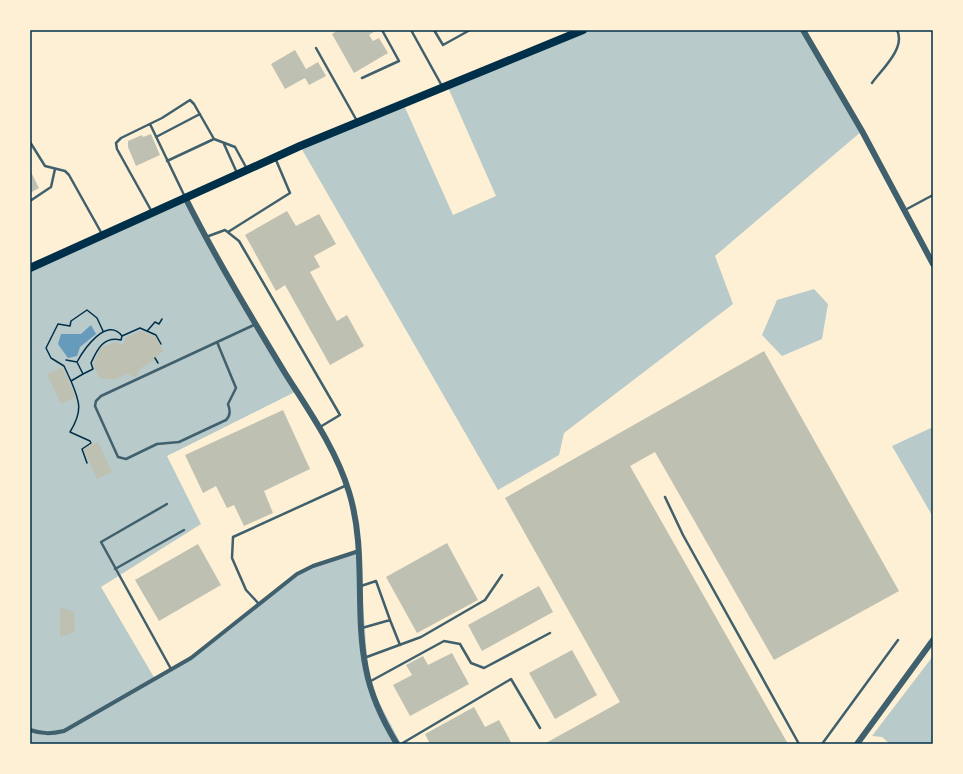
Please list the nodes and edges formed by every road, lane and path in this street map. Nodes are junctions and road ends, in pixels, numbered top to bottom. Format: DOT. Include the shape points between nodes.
graph roads {
  1 [pos="382,30"];
  2 [pos="411,30"];
  3 [pos="434,30"];
  4 [pos="470,30"];
  5 [pos="583,30"];
  6 [pos="803,30"];
  7 [pos="897,30"];
  8 [pos="316,48"];
  9 [pos="362,78"];
  10 [pos="872,83"];
  11 [pos="442,87"];
  12 [pos="200,114"];
  13 [pos="358,122"];
  14 [pos="150,124"];
  15 [pos="156,137"];
  16 [pos="214,139"];
  17 [pos="30,142"];
  18 [pos="224,144"];
  19 [pos="274,157"];
  20 [pos="167,161"];
  21 [pos="55,169"];
  22 [pos="247,170"];
  23 [pos="238,174"];
  24 [pos="933,195"];
  25 [pos="185,197"];
  26 [pos="30,201"];
  27 [pos="904,210"];
  28 [pos="152,212"];
  29 [pos="228,232"];
  30 [pos="102,235"];
  31 [pos="206,237"];
  32 [pos="932,260"];
  33 [pos="30,268"];
  34 [pos="162,319"];
  35 [pos="256,324"];
  36 [pos="148,330"];
  37 [pos="103,331"];
  38 [pos="122,336"];
  39 [pos="121,340"];
  40 [pos="217,342"];
  41 [pos="119,344"];
  42 [pos="161,344"];
  43 [pos="66,360"];
  44 [pos="77,362"];
  45 [pos="83,374"];
  46 [pos="71,381"];
  47 [pos="319,428"];
  48 [pos="88,463"];
  49 [pos="347,485"];
  50 [pos="664,497"];
  51 [pos="167,504"];
  52 [pos="184,530"];
  53 [pos="359,552"];
  54 [pos="115,568"];
  55 [pos="502,575"];
  56 [pos="360,586"];
  57 [pos="258,604"];
  58 [pos="390,620"];
  59 [pos="362,628"];
  60 [pos="550,633"];
  61 [pos="898,640"];
  62 [pos="933,640"];
  63 [pos="400,645"];
  64 [pos="364,658"];
  65 [pos="171,670"];
  66 [pos="369,683"];
  67 [pos="540,728"];
  68 [pos="30,730"];
  69 [pos="397,744"];
  70 [pos="401,744"];
  71 [pos="799,744"];
  72 [pos="822,744"];
  73 [pos="857,744"];
  1 -- 9 [label="lane" via="399,61"];
  2 -- 11 [label="lane"];
  3 -- 4 [label="lane" via="443,45"];
  5 -- 11 [label="main road"];
  6 -- 27 [label="street" via="862,131"];
  7 -- 10 [label="lane" via="900,42"];
  8 -- 13 [label="lane"];
  11 -- 13 [label="main road"];
  12 -- 14 [label="lane" via="190,100"];
  12 -- 15 [label="lane"];
  12 -- 16 [label="lane"];
  13 -- 19 [label="main road"];
  14 -- 15 [label="lane"];
  14 -- 28 [label="lane" via="116,143"];
  15 -- 20 [label="lane"];
  16 -- 18 [label="lane"];
  16 -- 20 [label="lane"];
  17 -- 21 [label="lane" via="46,166"];
  18 -- 22 [label="lane" via="232,144 236,148"];
  18 -- 23 [label="lane"];
  19 -- 22 [label="main road"];
  19 -- 29 [label="lane" via="290,193"];
  20 -- 25 [label="lane"];
  21 -- 26 [label="lane" via="51,187"];
  21 -- 30 [label="lane" via="65,171 69,175"];
  22 -- 23 [label="main road"];
  23 -- 25 [label="main road"];
  24 -- 27 [label="lane"];
  25 -- 28 [label="main road"];
  25 -- 31 [label="street"];
  27 -- 32 [label="street"];
  28 -- 30 [label="main road"];
  29 -- 31 [label="lane" via="225,230"];
  29 -- 47 [label="lane" via="239,241 340,415"];
  30 -- 33 [label="main road"];
  31 -- 35 [label="street"];
  34 -- 36 [label="path" via="159,324 155,322"];
  35 -- 40 [label="lane"];
  35 -- 47 [label="street"];
  36 -- 38 [label="path" via="140,328"];
  36 -- 42 [label="path" via="156,335"];
  37 -- 38 [label="path" via="111,329"];
  37 -- 44 [label="path" via="83,351"];
  37 -- 46 [label="path" via="97,318 87,310 71,321 70,326 58,324 46,348 51,358 64,366"];
  38 -- 39 [label="path"];
  39 -- 41 [label="path"];
  39 -- 45 [label="path" via="108,340 98,346 91,363 93,369"];
  40 -- 40 [label="lane" via="101,396 96,401 95,406 118,457 126,459 157,444 179,442 229,417 228,404 236,388"];
  43 -- 44 [label="path"];
  44 -- 45 [label="path"];
  45 -- 46 [label="path"];
  46 -- 48 [label="path" via="78,399 79,415 70,432 90,441 91,443 82,448"];
  47 -- 49 [label="street"];
  49 -- 53 [label="street" via="356,518"];
  49 -- 57 [label="lane" via="233,537 232,558 246,590"];
  50 -- 71 [label="lane"];
  51 -- 54 [label="lane" via="101,542"];
  52 -- 54 [label="lane"];
  53 -- 56 [label="street"];
  53 -- 57 [label="street" via="304,570"];
  54 -- 65 [label="lane"];
  55 -- 63 [label="lane" via="485,600 421,637"];
  56 -- 58 [label="lane" via="376,581"];
  56 -- 59 [label="street"];
  57 -- 65 [label="street" via="198,653"];
  58 -- 59 [label="lane"];
  58 -- 63 [label="lane"];
  59 -- 64 [label="street"];
  60 -- 66 [label="lane" via="484,668 471,664 460,644 444,641"];
  61 -- 72 [label="lane"];
  62 -- 73 [label="street"];
  63 -- 64 [label="lane"];
  64 -- 66 [label="street"];
  65 -- 68 [label="street" via="64,731 52,734"];
  66 -- 69 [label="street" via="377,706"];
  67 -- 70 [label="lane" via="511,679"];
}
